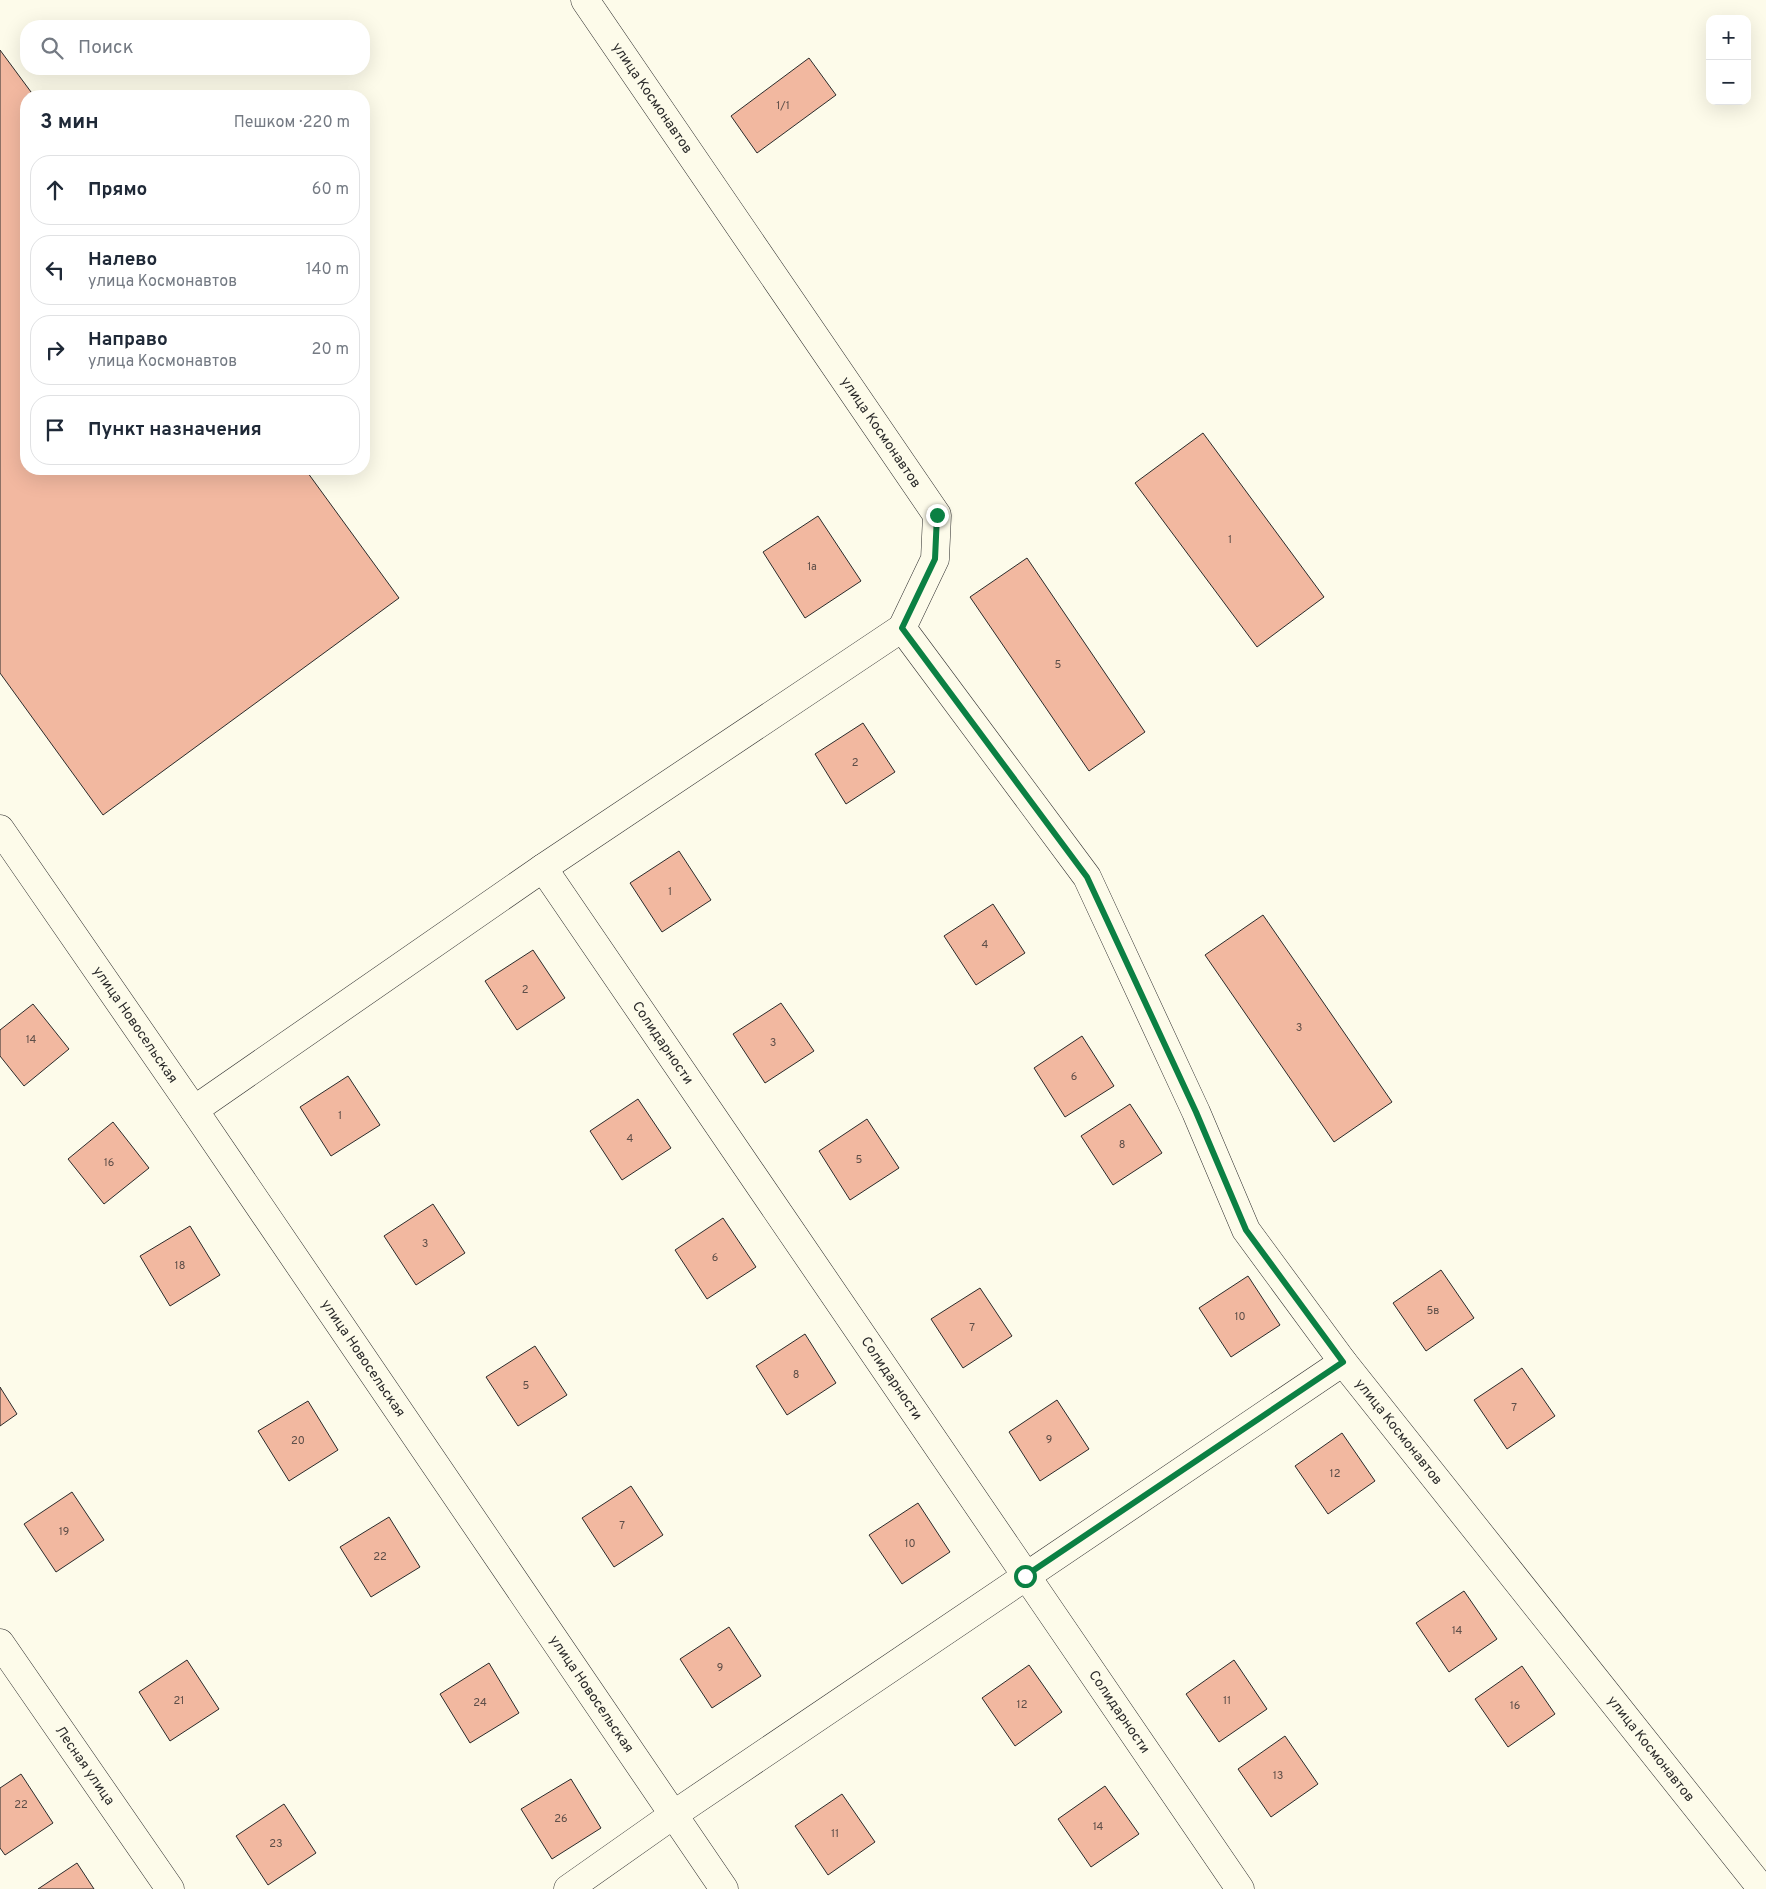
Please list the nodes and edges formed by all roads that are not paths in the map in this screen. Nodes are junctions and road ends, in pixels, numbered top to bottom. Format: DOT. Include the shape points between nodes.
graph roads {
  1 [pos="585,0"];
  2 [pos="902,628"];
  3 [pos="0,829"];
  4 [pos="544,868"];
  5 [pos="194,1110"];
  6 [pos="1343,1362"];
  7 [pos="1025,1576"];
  8 [pos="0,1642"];
  9 [pos="673,1816"];
  10 [pos="170,1889"];
  11 [pos="568,1889"];
  12 [pos="724,1889"];
  13 [pos="1240,1889"];
  14 [pos="1762,1889"];
  1 -- 2 [label="street, улица Космонавтов" via="937,515 935,559"];
  2 -- 4 [label="street"];
  2 -- 6 [label="street, улица Космонавтов" via="1087,877 1196,1112 1246,1230"];
  3 -- 5 [label="street, улица Новосельская"];
  4 -- 5 [label="street"];
  4 -- 7 [label="street, Солидарности"];
  5 -- 9 [label="street, улица Новосельская"];
  6 -- 7 [label="street"];
  6 -- 14 [label="street, улица Космонавтов"];
  7 -- 9 [label="street"];
  7 -- 13 [label="street, Солидарности"];
  8 -- 10 [label="street, Лесная улица"];
  9 -- 11 [label="street"];
  9 -- 12 [label="street, улица Новосельская"];
}
